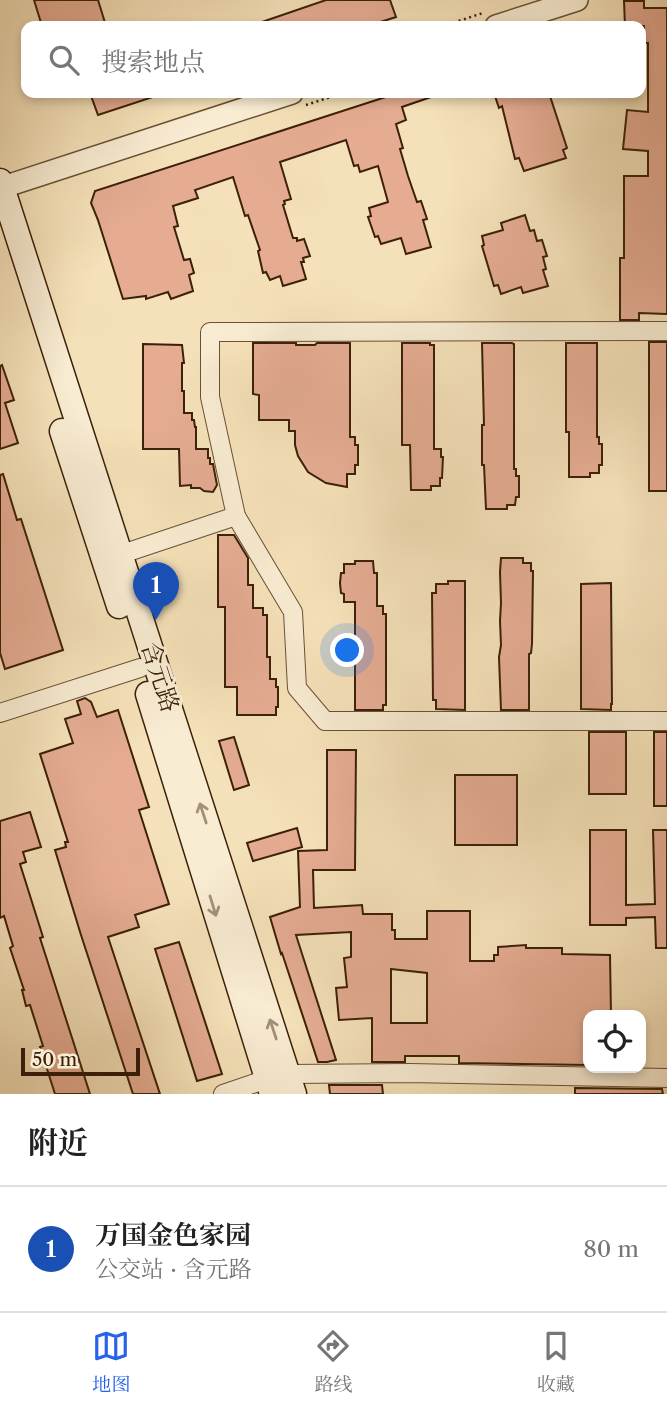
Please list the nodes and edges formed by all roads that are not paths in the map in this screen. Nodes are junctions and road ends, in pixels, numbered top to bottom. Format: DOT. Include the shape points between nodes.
graph roads {
  1 [pos="576,0"];
  2 [pos="511,21"];
  3 [pos="276,98"];
  4 [pos="1,185"];
  5 [pos="0,233"];
  6 [pos="667,331"];
  7 [pos="236,516"];
  8 [pos="112,557"];
  9 [pos="139,668"];
  10 [pos="0,713"];
  11 [pos="667,721"];
  12 [pos="667,1078"];
  13 [pos="280,1085"];
  14 [pos="223,1094"];
  1 -- 2 [label="street"];
  3 -- 4 [label="street"];
  4 -- 8 [label="main road, 含元路"];
  5 -- 8 [label="main road, 含元路"];
  6 -- 7 [label="street" via="210,332 210,397"];
  7 -- 8 [label="street"];
  7 -- 11 [label="street" via="293,612 297,688 325,721"];
  8 -- 9 [label="main road, 含元路"];
  13 -- 8 [label="main road, 含元路, one-way"];
  9 -- 10 [label="street"];
  9 -- 13 [label="main road, 含元路, one-way"];
  12 -- 13 [label="street" via="410,1073"];
  13 -- 14 [label="street"];
}
